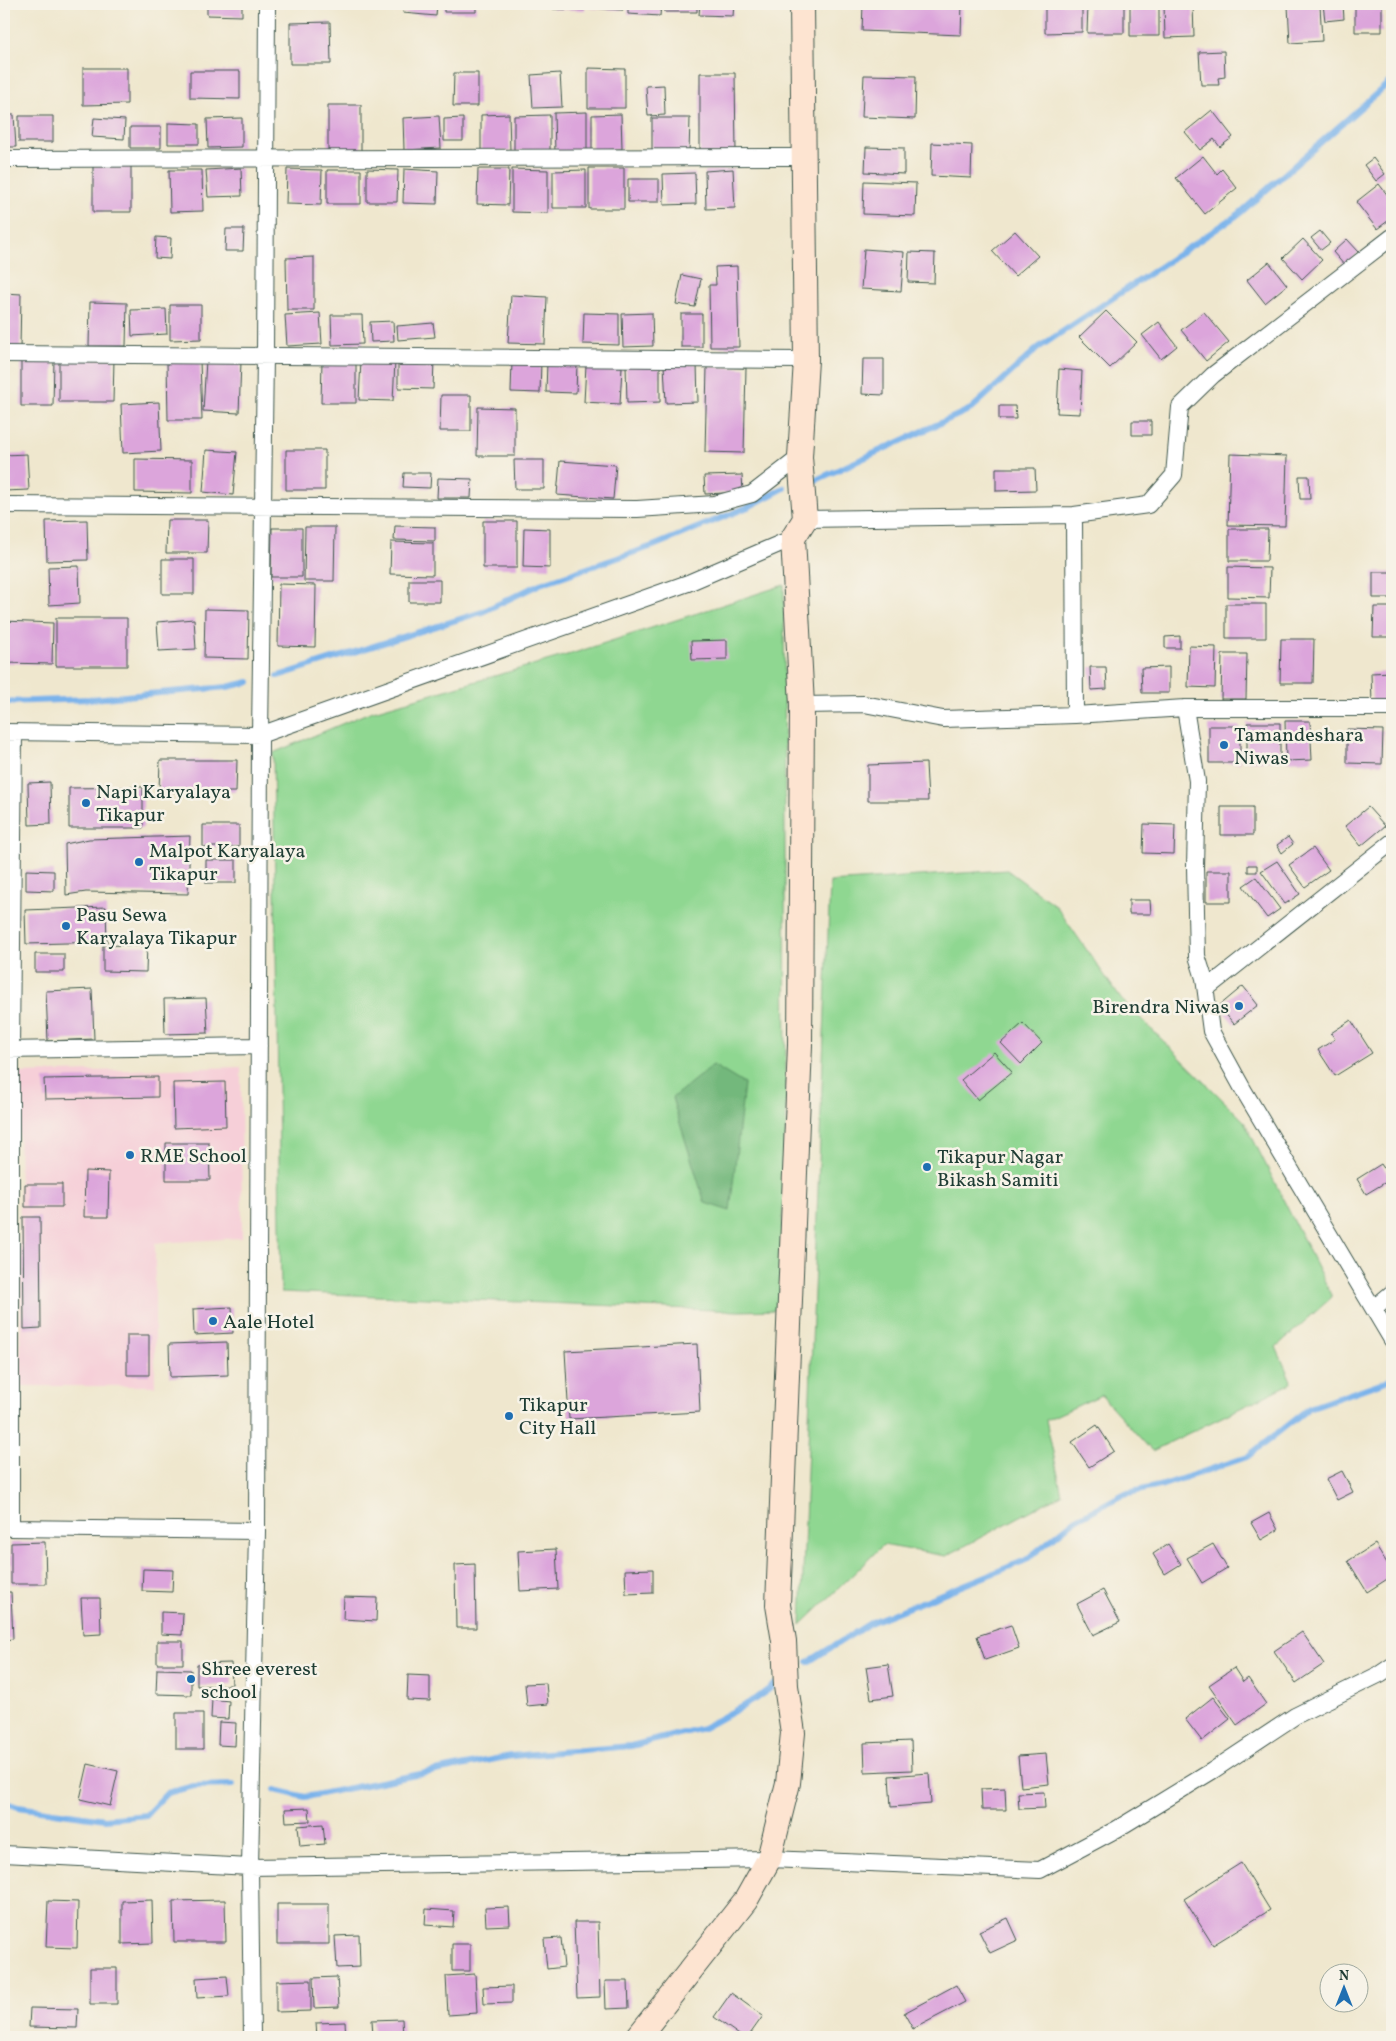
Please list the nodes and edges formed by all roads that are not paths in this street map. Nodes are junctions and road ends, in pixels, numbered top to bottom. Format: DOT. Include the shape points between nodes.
graph roads {
  1 [pos="267,4"];
  2 [pos="802,4"];
  3 [pos="802,157"];
  4 [pos="265,158"];
  5 [pos="4,159"];
  6 [pos="1392,237"];
  7 [pos="4,354"];
  8 [pos="265,356"];
  9 [pos="806,360"];
  10 [pos="800,457"];
  11 [pos="4,505"];
  12 [pos="262,506"];
  13 [pos="1074,515"];
  14 [pos="799,528"];
  15 [pos="802,705"];
  16 [pos="1185,708"];
  17 [pos="1392,708"];
  18 [pos="1075,715"];
  19 [pos="9,732"];
  20 [pos="260,735"];
  21 [pos="1392,842"];
  22 [pos="1206,989"];
  23 [pos="259,1046"];
  24 [pos="7,1050"];
  25 [pos="1392,1293"];
  26 [pos="1374,1308"];
  27 [pos="1392,1340"];
  28 [pos="7,1528"];
  29 [pos="257,1530"];
  30 [pos="1392,1666"];
  31 [pos="4,1854"];
  32 [pos="770,1859"];
  33 [pos="250,1867"];
  34 [pos="252,2037"];
  35 [pos="638,2037"];
  1 -- 4 [label="street"];
  2 -- 3 [label="street"];
  3 -- 4 [label="street"];
  3 -- 9 [label="street"];
  4 -- 5 [label="street"];
  4 -- 8 [label="street"];
  6 -- 13 [label="street" via="1213,375 1180,407 1174,475 1148,505"];
  7 -- 8 [label="street"];
  8 -- 9 [label="street"];
  8 -- 12 [label="street"];
  9 -- 10 [label="street"];
  10 -- 12 [label="street" via="752,494 716,504 637,509"];
  10 -- 14 [label="street"];
  11 -- 12 [label="street"];
  12 -- 20 [label="street"];
  13 -- 14 [label="street"];
  13 -- 18 [label="street"];
  14 -- 15 [label="street"];
  14 -- 20 [label="street" via="688,583"];
  15 -- 18 [label="street" via="864,704 944,719"];
  15 -- 32 [label="street" via="800,1045 778,1605 793,1733 788,1783"];
  16 -- 17 [label="street"];
  16 -- 18 [label="street"];
  16 -- 22 [label="street" via="1197,781 1197,956"];
  19 -- 20 [label="street"];
  19 -- 24 [label="street"];
  20 -- 23 [label="street"];
  21 -- 22 [label="street"];
  22 -- 26 [label="street" via="1211,1031"];
  23 -- 24 [label="street"];
  23 -- 29 [label="street"];
  24 -- 28 [label="street"];
  25 -- 26 [label="street"];
  26 -- 27 [label="street"];
  28 -- 29 [label="street"];
  29 -- 33 [label="street"];
  30 -- 32 [label="street" via="1295,1716 1117,1829 1040,1870"];
  31 -- 33 [label="street"];
  32 -- 33 [label="street"];
  32 -- 35 [label="street" via="746,1900"];
  33 -- 34 [label="street"];
}
